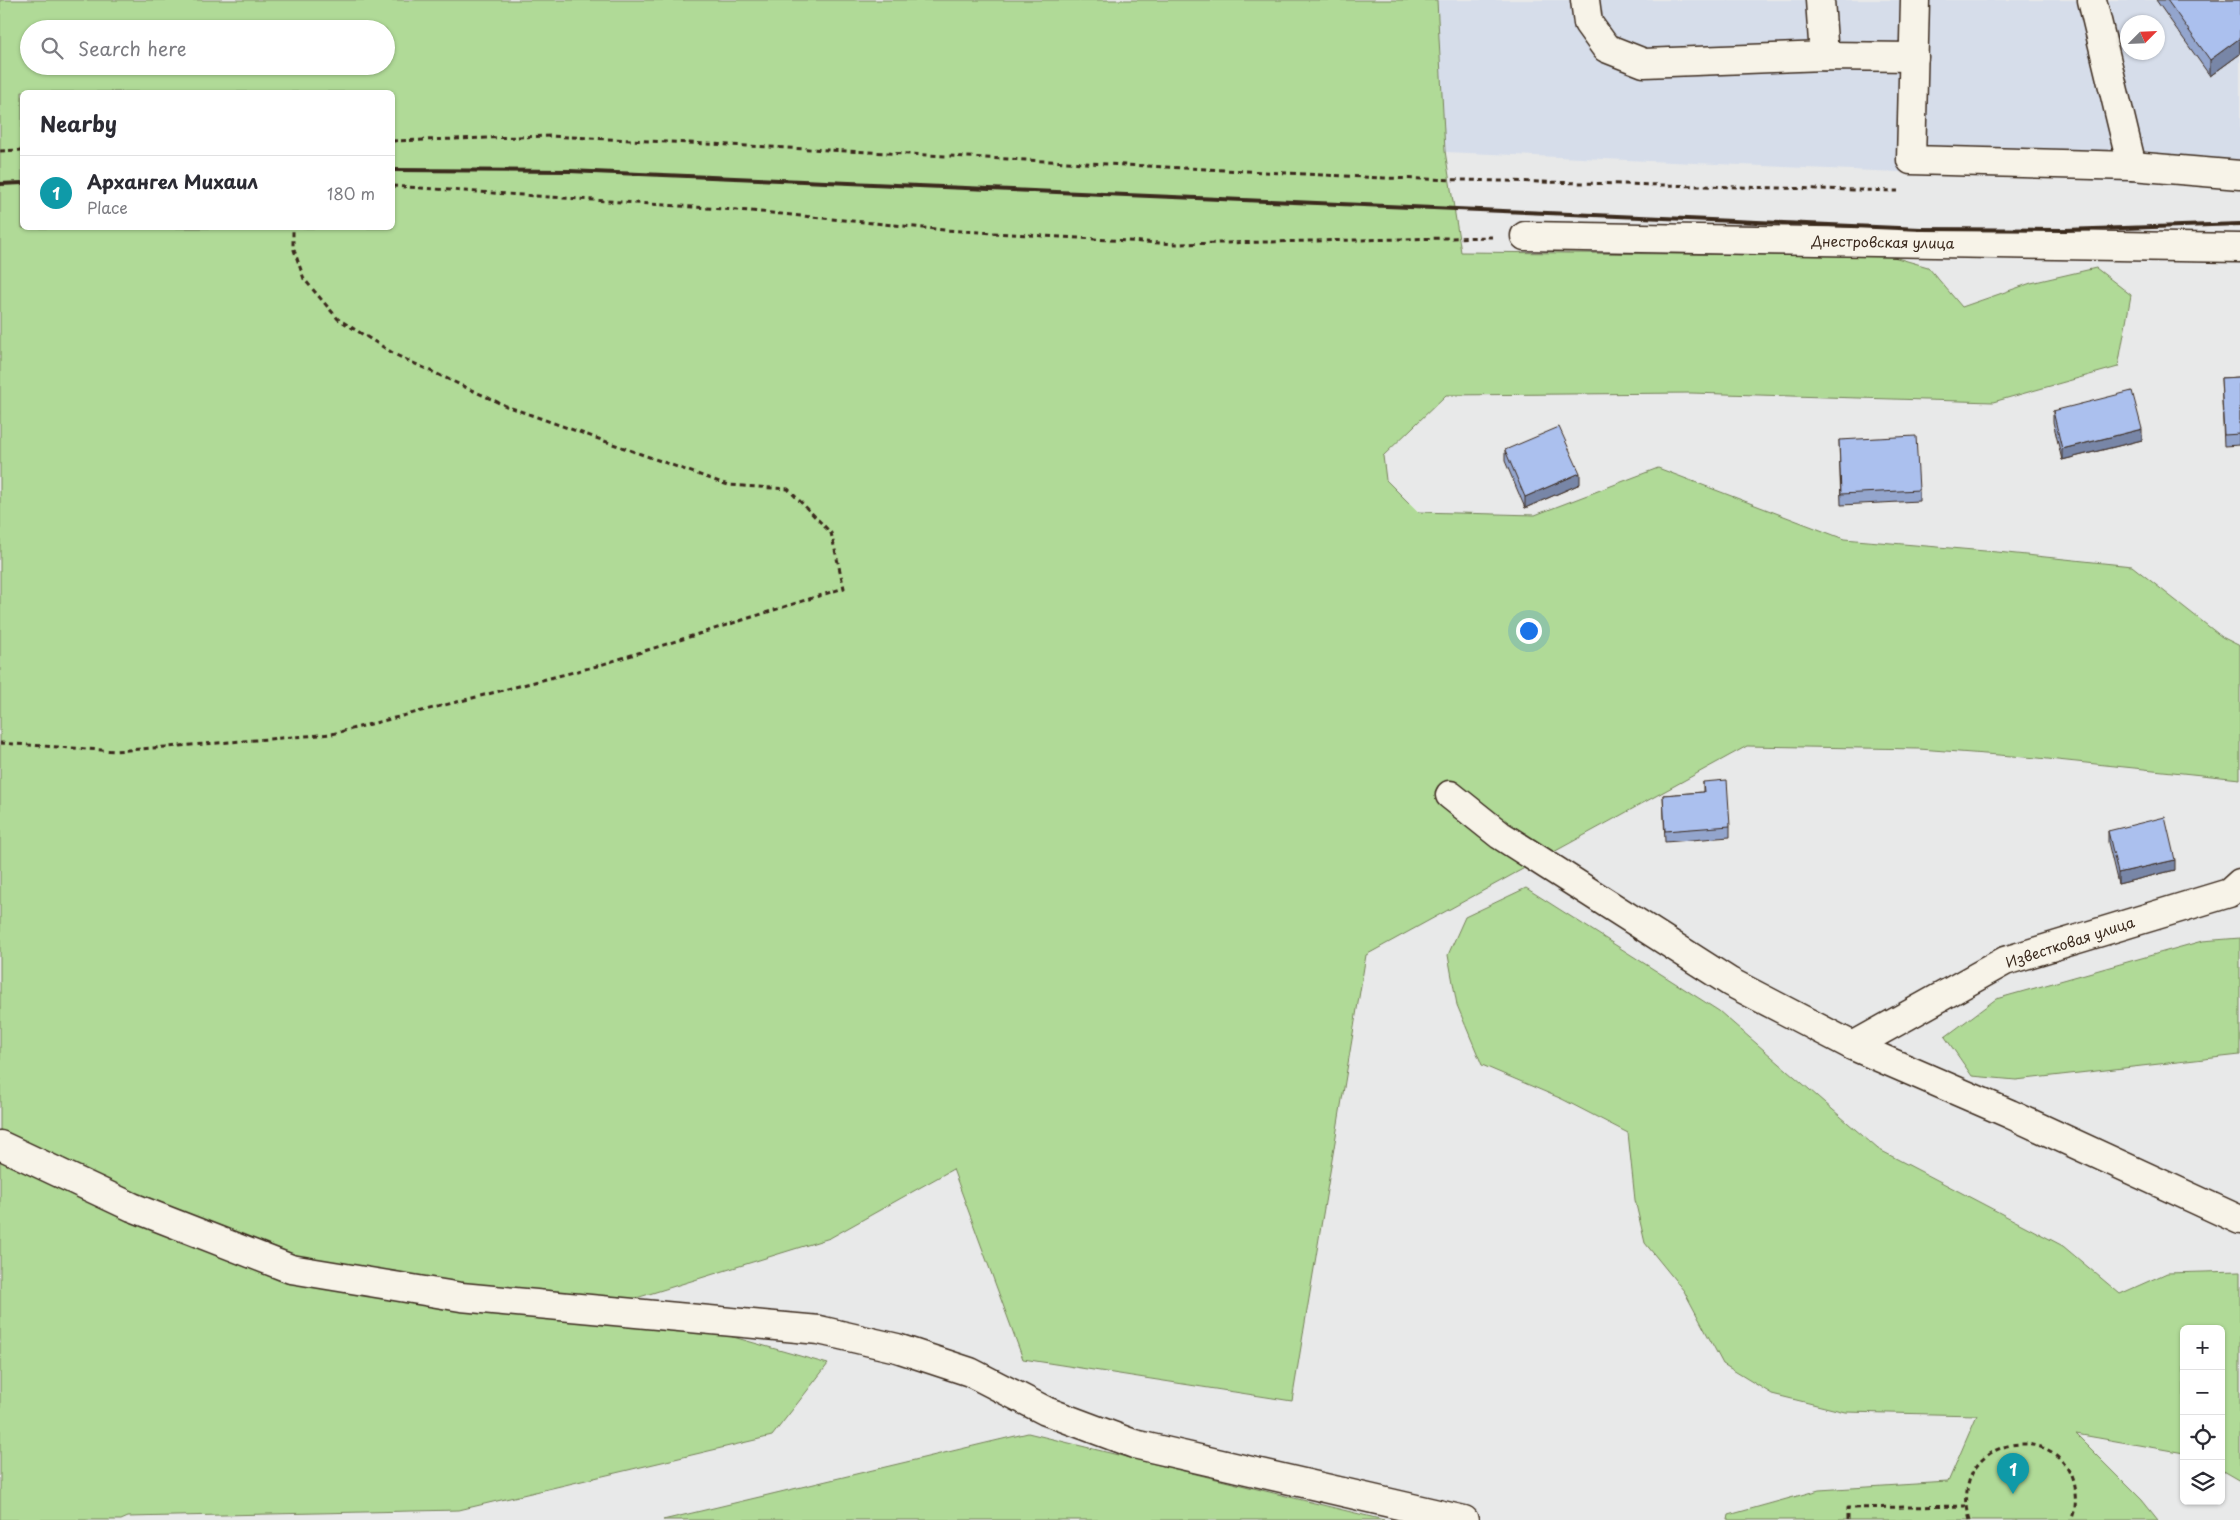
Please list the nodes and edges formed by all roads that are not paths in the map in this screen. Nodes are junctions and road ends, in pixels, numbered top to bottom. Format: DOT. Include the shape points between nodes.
graph roads {
  1 [pos="1585,0"];
  2 [pos="1820,0"];
  3 [pos="1915,0"];
  4 [pos="2092,0"];
  5 [pos="1824,56"];
  6 [pos="1914,57"];
  7 [pos="2132,166"];
  8 [pos="2240,175"];
  9 [pos="1525,236"];
  10 [pos="2240,248"];
  11 [pos="1450,795"];
  12 [pos="2240,883"];
  13 [pos="1853,1046"];
  14 [pos="0,1145"];
  15 [pos="2240,1220"];
  16 [pos="1464,1520"];
  1 -- 5 [label="street" via="1588,22 1606,48 1644,63"];
  2 -- 5 [label="street"];
  3 -- 6 [label="street"];
  4 -- 7 [label="street"];
  5 -- 6 [label="street"];
  6 -- 7 [label="street" via="1911,160"];
  7 -- 8 [label="street"];
  9 -- 10 [label="street, Днестровская улица"];
  11 -- 13 [label="street" via="1500,835 1730,982"];
  12 -- 13 [label="street, Известковая улица" via="2229,892 2005,961"];
  13 -- 15 [label="street"];
  14 -- 16 [label="street" via="132,1207 291,1269 461,1297 819,1330 897,1348 970,1372 1046,1411 1134,1444"];
}
